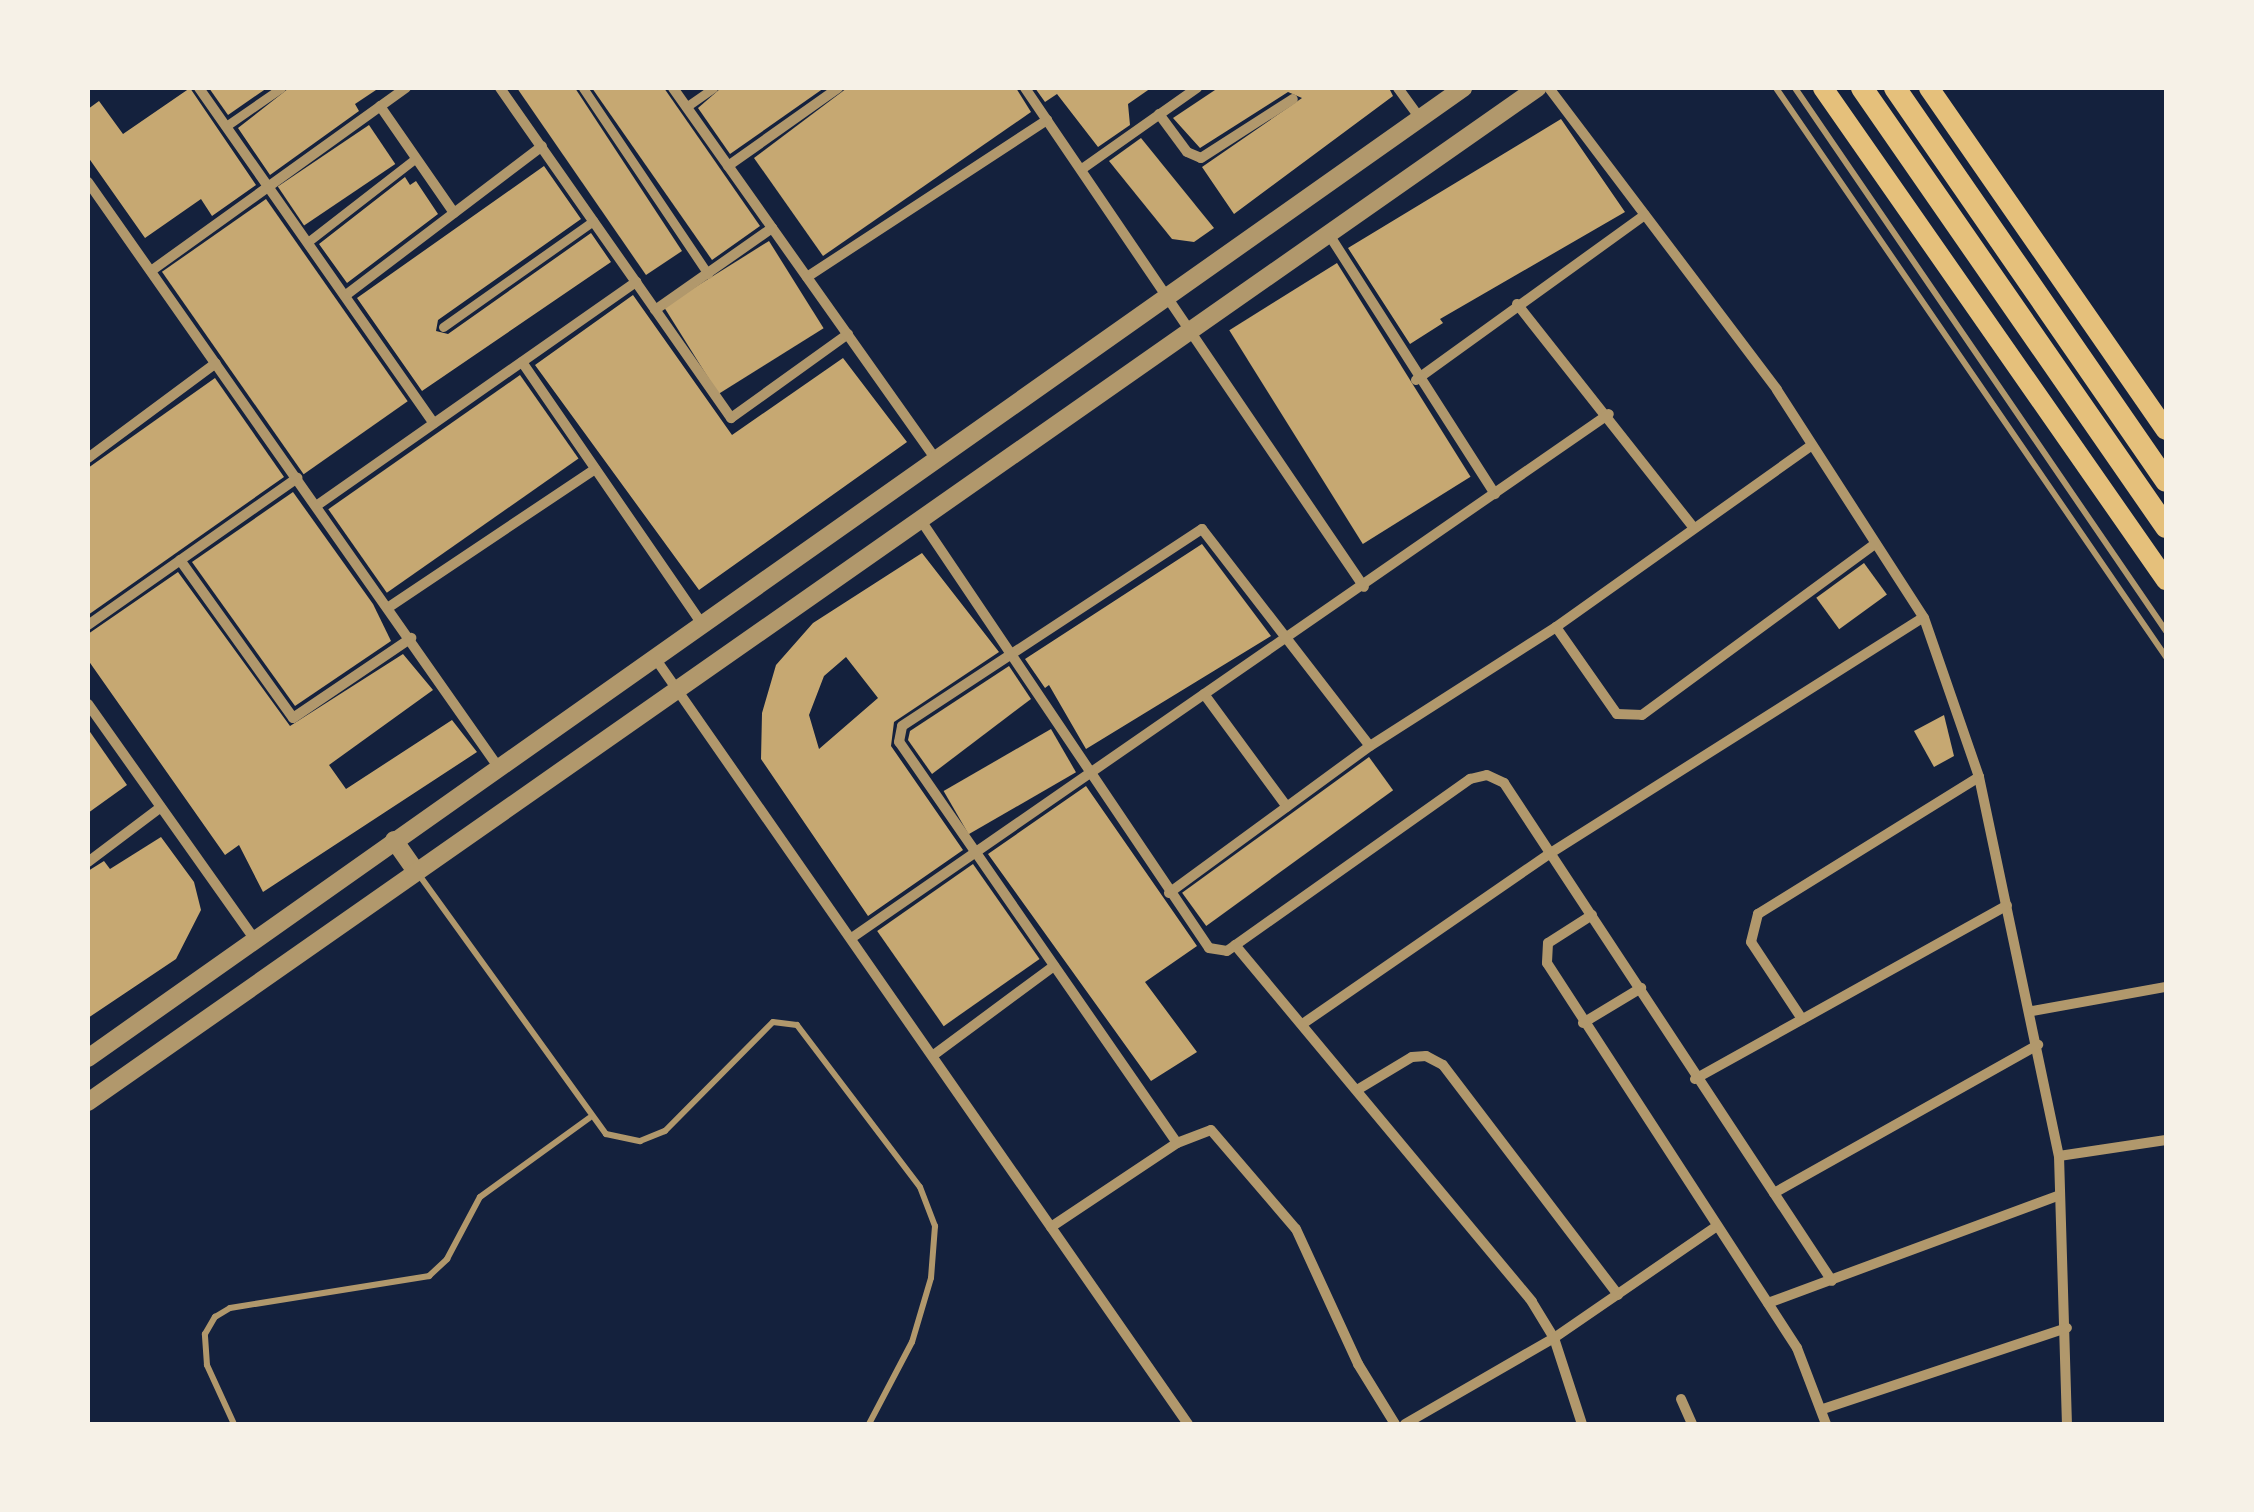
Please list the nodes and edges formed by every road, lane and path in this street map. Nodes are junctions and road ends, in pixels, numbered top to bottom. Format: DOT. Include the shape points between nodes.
graph roads {
  1 [pos="199,88"];
  2 [pos="281,88"];
  3 [pos="406,88"];
  4 [pos="500,88"];
  5 [pos="583,88"];
  6 [pos="672,88"];
  7 [pos="713,88"];
  8 [pos="838,88"];
  9 [pos="1025,88"];
  10 [pos="1196,88"];
  11 [pos="1398,88"];
  12 [pos="1463,88"];
  13 [pos="1537,88"];
  14 [pos="1549,88"];
  15 [pos="1776,88"];
  16 [pos="1795,88"];
  17 [pos="1823,88"];
  18 [pos="1862,88"];
  19 [pos="1894,88"];
  20 [pos="1929,88"];
  21 [pos="1293,98"];
  22 [pos="380,106"];
  23 [pos="686,107"];
  24 [pos="1159,114"];
  25 [pos="1420,118"];
  26 [pos="1047,120"];
  27 [pos="229,124"];
  28 [pos="542,146"];
  29 [pos="416,158"];
  30 [pos="728,166"];
  31 [pos="1082,170"];
  32 [pos="88,182"];
  33 [pos="270,185"];
  34 [pos="454,213"];
  35 [pos="1645,215"];
  36 [pos="593,220"];
  37 [pos="772,228"];
  38 [pos="1328,232"];
  39 [pos="309,241"];
  40 [pos="152,270"];
  41 [pos="708,274"];
  42 [pos="807,277"];
  43 [pos="636,282"];
  44 [pos="346,295"];
  45 [pos="1164,298"];
  46 [pos="1518,304"];
  47 [pos="655,310"];
  48 [pos="443,326"];
  49 [pos="1188,330"];
  50 [pos="848,334"];
  51 [pos="522,362"];
  52 [pos="216,363"];
  53 [pos="1416,380"];
  54 [pos="1609,414"];
  55 [pos="434,423"];
  56 [pos="2166,430"];
  57 [pos="1810,446"];
  58 [pos="88,458"];
  59 [pos="936,459"];
  60 [pos="595,469"];
  61 [pos="296,478"];
  62 [pos="2166,481"];
  63 [pos="1495,494"];
  64 [pos="316,506"];
  65 [pos="919,518"];
  66 [pos="1693,527"];
  67 [pos="2166,527"];
  68 [pos="1874,544"];
  69 [pos="180,560"];
  70 [pos="2166,580"];
  71 [pos="1364,587"];
  72 [pos="389,607"];
  73 [pos="1921,619"];
  74 [pos="702,624"];
  75 [pos="88,625"];
  76 [pos="1556,626"];
  77 [pos="2166,630"];
  78 [pos="411,638"];
  79 [pos="1289,638"];
  80 [pos="1011,650"];
  81 [pos="654,657"];
  82 [pos="2166,657"];
  83 [pos="676,688"];
  84 [pos="1204,694"];
  85 [pos="88,704"];
  86 [pos="1370,746"];
  87 [pos="1092,766"];
  88 [pos="499,768"];
  89 [pos="1979,778"];
  90 [pos="1286,807"];
  91 [pos="161,808"];
  92 [pos="394,840"];
  93 [pos="973,852"];
  94 [pos="1550,854"];
  95 [pos="88,862"];
  96 [pos="416,871"];
  97 [pos="1169,893"];
  98 [pos="2007,905"];
  99 [pos="1592,914"];
  100 [pos="853,937"];
  101 [pos="254,940"];
  102 [pos="1235,945"];
  103 [pos="1054,966"];
  104 [pos="2166,987"];
  105 [pos="1641,988"];
  106 [pos="2032,1010"];
  107 [pos="1802,1019"];
  108 [pos="1304,1023"];
  109 [pos="1583,1023"];
  110 [pos="2038,1045"];
  111 [pos="935,1054"];
  112 [pos="88,1058"];
  113 [pos="1695,1079"];
  114 [pos="1357,1090"];
  115 [pos="88,1102"];
  116 [pos="589,1118"];
  117 [pos="2166,1140"];
  118 [pos="1177,1143"];
  119 [pos="2058,1156"];
  120 [pos="1774,1192"];
  121 [pos="2060,1194"];
  122 [pos="1717,1226"];
  123 [pos="1051,1227"];
  124 [pos="1832,1281"];
  125 [pos="1618,1294"];
  126 [pos="1768,1303"];
  127 [pos="2068,1328"];
  128 [pos="1554,1338"];
  129 [pos="1681,1399"];
  130 [pos="1823,1409"];
  131 [pos="234,1424"];
  132 [pos="869,1424"];
  133 [pos="1188,1424"];
  134 [pos="1395,1424"];
  135 [pos="1405,1424"];
  136 [pos="1582,1424"];
  137 [pos="1692,1424"];
  138 [pos="1826,1424"];
  139 [pos="2068,1424"];
  1 -- 27 [label="street"];
  2 -- 27 [label="street"];
  3 -- 22 [label="street"];
  4 -- 28 [label="street"];
  5 -- 41 [label="street"];
  6 -- 23 [label="street"];
  7 -- 23 [label="street"];
  8 -- 30 [label="street"];
  9 -- 26 [label="street"];
  10 -- 24 [label="street"];
  11 -- 25 [label="street"];
  12 -- 25 [label="street"];
  13 -- 38 [label="street"];
  14 -- 35 [label="street"];
  15 -- 82 [label="lane"];
  16 -- 77 [label="lane"];
  17 -- 70 [label="main road"];
  18 -- 67 [label="highway"];
  19 -- 62 [label="highway"];
  20 -- 56 [label="main road"];
  21 -- 24 [label="street" via="1202,158 1186,152"];
  22 -- 29 [label="street"];
  22 -- 33 [label="street"];
  23 -- 30 [label="street"];
  24 -- 31 [label="street"];
  25 -- 45 [label="street"];
  26 -- 31 [label="street"];
  26 -- 42 [label="street"];
  27 -- 33 [label="street"];
  28 -- 34 [label="street"];
  28 -- 36 [label="street"];
  29 -- 34 [label="street"];
  29 -- 39 [label="street"];
  30 -- 37 [label="street"];
  31 -- 45 [label="street"];
  32 -- 40 [label="street"];
  33 -- 39 [label="street"];
  33 -- 40 [label="street"];
  34 -- 44 [label="street"];
  35 -- 46 [label="street"];
  35 -- 57 [label="street" via="1777,390"];
  36 -- 43 [label="street"];
  36 -- 48 [label="street"];
  37 -- 41 [label="street"];
  37 -- 42 [label="street"];
  38 -- 49 [label="street"];
  38 -- 53 [label="street"];
  39 -- 44 [label="street"];
  40 -- 52 [label="street"];
  41 -- 47 [label="street"];
  42 -- 50 [label="street"];
  43 -- 47 [label="street"];
  43 -- 51 [label="street"];
  44 -- 55 [label="street"];
  45 -- 49 [label="street"];
  45 -- 59 [label="street"];
  46 -- 53 [label="street"];
  46 -- 54 [label="street"];
  47 -- 50 [label="street" via="731,418"];
  49 -- 65 [label="street"];
  49 -- 71 [label="street"];
  50 -- 59 [label="street"];
  51 -- 55 [label="street"];
  51 -- 60 [label="street"];
  52 -- 58 [label="street"];
  52 -- 61 [label="street"];
  53 -- 63 [label="street"];
  54 -- 63 [label="street"];
  54 -- 66 [label="street"];
  55 -- 64 [label="street"];
  57 -- 66 [label="street"];
  57 -- 68 [label="street"];
  59 -- 74 [label="street"];
  60 -- 72 [label="street"];
  60 -- 74 [label="street"];
  61 -- 64 [label="street"];
  61 -- 69 [label="street"];
  63 -- 71 [label="street"];
  64 -- 72 [label="street"];
  65 -- 80 [label="street"];
  65 -- 83 [label="street"];
  66 -- 76 [label="street"];
  68 -- 73 [label="street"];
  68 -- 76 [label="street" via="1654,708 1617,714"];
  69 -- 75 [label="street"];
  69 -- 78 [label="street" via="293,718"];
  71 -- 79 [label="street"];
  72 -- 78 [label="street"];
  73 -- 89 [label="street"];
  73 -- 94 [label="street"];
  74 -- 81 [label="street"];
  76 -- 86 [label="street"];
  78 -- 88 [label="street"];
  79 -- 80 [label="street" via="1202,528"];
  79 -- 84 [label="street"];
  79 -- 86 [label="street"];
  80 -- 87 [label="street"];
  80 -- 93 [label="street" via="898,735"];
  81 -- 83 [label="street"];
  81 -- 88 [label="street"];
  83 -- 96 [label="street"];
  83 -- 100 [label="street"];
  84 -- 87 [label="street"];
  84 -- 90 [label="street"];
  85 -- 91 [label="street"];
  86 -- 90 [label="street"];
  87 -- 93 [label="street"];
  87 -- 97 [label="street"];
  88 -- 92 [label="street"];
  89 -- 98 [label="street"];
  89 -- 107 [label="street" via="1758,914 1750,942"];
  90 -- 97 [label="street"];
  91 -- 95 [label="street"];
  91 -- 101 [label="street"];
  92 -- 96 [label="street"];
  92 -- 101 [label="street"];
  93 -- 100 [label="street"];
  93 -- 103 [label="street"];
  94 -- 99 [label="street"];
  94 -- 102 [label="street" via="1504,783 1477,776"];
  94 -- 108 [label="street"];
  96 -- 115 [label="street"];
  96 -- 116 [label="lane"];
  97 -- 102 [label="street" via="1209,948"];
  98 -- 106 [label="street"];
  98 -- 107 [label="street"];
  99 -- 105 [label="street"];
  99 -- 109 [label="street" via="1545,951"];
  100 -- 111 [label="street"];
  101 -- 112 [label="street"];
  102 -- 108 [label="street"];
  103 -- 111 [label="street"];
  103 -- 118 [label="street"];
  104 -- 106 [label="street"];
  105 -- 109 [label="street"];
  105 -- 113 [label="street"];
  106 -- 110 [label="street"];
  107 -- 113 [label="street"];
  108 -- 114 [label="street"];
  109 -- 122 [label="street"];
  110 -- 119 [label="street"];
  110 -- 120 [label="street"];
  111 -- 123 [label="street"];
  113 -- 120 [label="street"];
  114 -- 125 [label="street" via="1412,1058 1443,1065"];
  114 -- 128 [label="street"];
  116 -- 131 [label="lane" via="480,1197 447,1259 430,1276 230,1308 215,1318 206,1334 207,1365"];
  116 -- 132 [label="lane" via="616,1138 653,1138 678,1123 773,1022 797,1025 920,1188 935,1226 931,1278 917,1326 898,1378"];
  117 -- 119 [label="street"];
  118 -- 123 [label="street"];
  118 -- 134 [label="street" via="1211,1130 1296,1229 1358,1364"];
  119 -- 121 [label="street"];
  120 -- 124 [label="street"];
  121 -- 124 [label="street"];
  121 -- 127 [label="street"];
  122 -- 125 [label="street"];
  122 -- 126 [label="street"];
  123 -- 133 [label="street"];
  124 -- 126 [label="street"];
  125 -- 128 [label="street"];
  126 -- 130 [label="street"];
  127 -- 130 [label="street"];
  127 -- 139 [label="street"];
  128 -- 135 [label="street"];
  128 -- 136 [label="street"];
  129 -- 137 [label="street"];
  130 -- 138 [label="street"];
}
